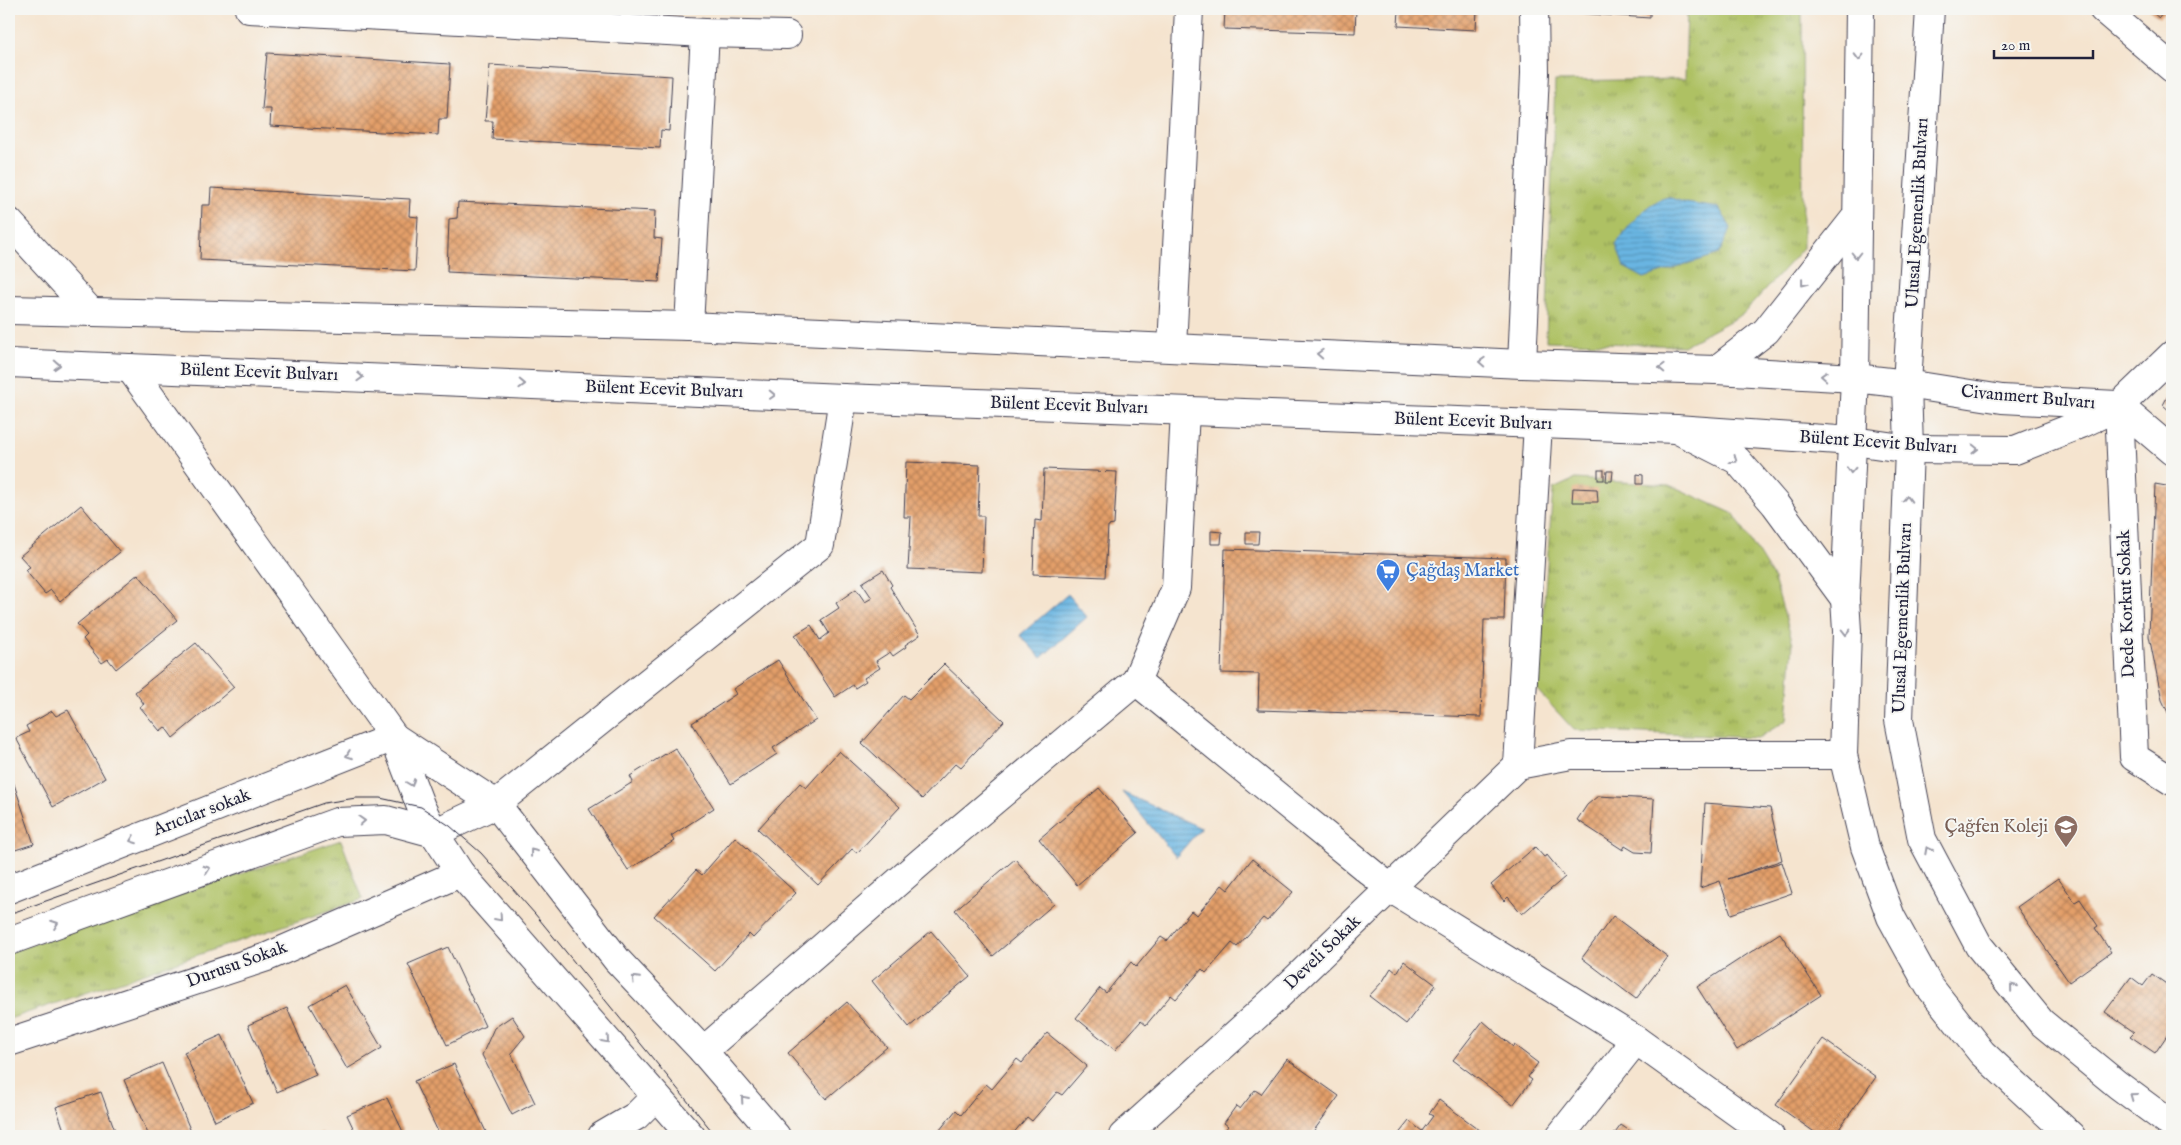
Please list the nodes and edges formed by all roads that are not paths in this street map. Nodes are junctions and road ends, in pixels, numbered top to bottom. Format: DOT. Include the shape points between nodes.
graph roads {
  1 [pos="249,9"];
  2 [pos="1189,9"];
  3 [pos="1534,9"];
  4 [pos="1860,9"];
  5 [pos="1930,9"];
  6 [pos="2102,9"];
  7 [pos="705,33"];
  8 [pos="787,35"];
  9 [pos="2172,68"];
  10 [pos="1856,217"];
  11 [pos="9,222"];
  12 [pos="9,310"];
  13 [pos="91,312"];
  14 [pos="688,326"];
  15 [pos="1172,347"];
  16 [pos="2172,355"];
  17 [pos="9,363"];
  18 [pos="1522,364"];
  19 [pos="130,368"];
  20 [pos="1716,370"];
  21 [pos="1855,378"];
  22 [pos="1908,384"];
  23 [pos="843,398"];
  24 [pos="2119,406"];
  25 [pos="1185,411"];
  26 [pos="1538,424"];
  27 [pos="1676,429"];
  28 [pos="1853,441"];
  29 [pos="1909,448"];
  30 [pos="2172,450"];
  31 [pos="1845,599"];
  32 [pos="1136,681"];
  33 [pos="394,737"];
  34 [pos="1843,755"];
  35 [pos="1518,765"];
  36 [pos="2172,781"];
  37 [pos="496,804"];
  38 [pos="434,833"];
  39 [pos="460,873"];
  40 [pos="1390,888"];
  41 [pos="9,889"];
  42 [pos="9,941"];
  43 [pos="1636,1040"];
  44 [pos="9,1042"];
  45 [pos="703,1052"];
  46 [pos="655,1097"];
  47 [pos="2172,1125"];
  48 [pos="602,1136"];
  49 [pos="691,1136"];
  50 [pos="776,1136"];
  51 [pos="1123,1136"];
  52 [pos="1560,1136"];
  53 [pos="1770,1136"];
  54 [pos="2071,1136"];
  1 -- 7 [label="street"];
  2 -- 15 [label="street"];
  3 -- 18 [label="street" via="1535,73"];
  4 -- 10 [label="street, one-way"];
  5 -- 22 [label="street, Ulusal Egemenlik Bulvarı"];
  6 -- 9 [label="street"];
  7 -- 8 [label="street"];
  7 -- 14 [label="street"];
  10 -- 20 [label="street, one-way" via="1766,331"];
  10 -- 21 [label="street, one-way"];
  11 -- 13 [label="street"];
  12 -- 13 [label="street"];
  13 -- 14 [label="street"];
  14 -- 15 [label="street"];
  18 -- 15 [label="street, one-way"];
  16 -- 24 [label="street, Bülent Ecevit Bulvarı"];
  17 -- 19 [label="street, Bülent Ecevit Bulvarı, one-way"];
  20 -- 18 [label="street, one-way"];
  19 -- 23 [label="street, Bülent Ecevit Bulvarı, one-way"];
  19 -- 33 [label="street"];
  21 -- 20 [label="street, one-way"];
  21 -- 22 [label="street"];
  21 -- 28 [label="street"];
  22 -- 24 [label="street, Civanmert Bulvarı" via="2002,399"];
  22 -- 29 [label="street, Ulusal Egemenlik Bulvarı"];
  23 -- 25 [label="street, Bülent Ecevit Bulvarı"];
  23 -- 37 [label="street" via="820,545"];
  29 -- 24 [label="street, Bülent Ecevit Bulvarı, one-way" via="2015,450"];
  24 -- 30 [label="street"];
  24 -- 36 [label="street, Dede Korkut Sokak" via="2134,757"];
  25 -- 26 [label="street, Bülent Ecevit Bulvarı"];
  25 -- 32 [label="street" via="1176,588"];
  26 -- 27 [label="street, Bülent Ecevit Bulvarı"];
  26 -- 35 [label="street"];
  27 -- 28 [label="street, Bülent Ecevit Bulvarı"];
  27 -- 31 [label="street, one-way" via="1737,460 1775,504"];
  28 -- 29 [label="street, Bülent Ecevit Bulvarı"];
  28 -- 31 [label="street, one-way"];
  47 -- 29 [label="street, Ulusal Egemenlik Bulvarı, one-way" via="2041,1022 1979,946 1922,839 1899,720"];
  31 -- 34 [label="street, one-way"];
  32 -- 40 [label="street"];
  32 -- 45 [label="street"];
  33 -- 37 [label="street"];
  33 -- 38 [label="street, one-way" via="420,807"];
  33 -- 41 [label="street, Arıcılar sokak, one-way"];
  34 -- 35 [label="street" via="1571,755"];
  34 -- 54 [label="street" via="1865,847 1891,917 1929,986 1982,1053"];
  35 -- 40 [label="street, Develi Sokak"];
  37 -- 38 [label="street"];
  45 -- 37 [label="street, one-way" via="617,960"];
  38 -- 39 [label="street"];
  42 -- 38 [label="street, one-way" via="337,822 386,820"];
  39 -- 44 [label="street, Durusu Sokak" via="267,957"];
  39 -- 46 [label="street, one-way"];
  40 -- 43 [label="street"];
  40 -- 51 [label="street, Develi Sokak" via="1277,997"];
  43 -- 52 [label="street"];
  43 -- 53 [label="street"];
  50 -- 45 [label="street, one-way"];
  46 -- 48 [label="street" via="636,1116"];
  46 -- 49 [label="street"];
}
